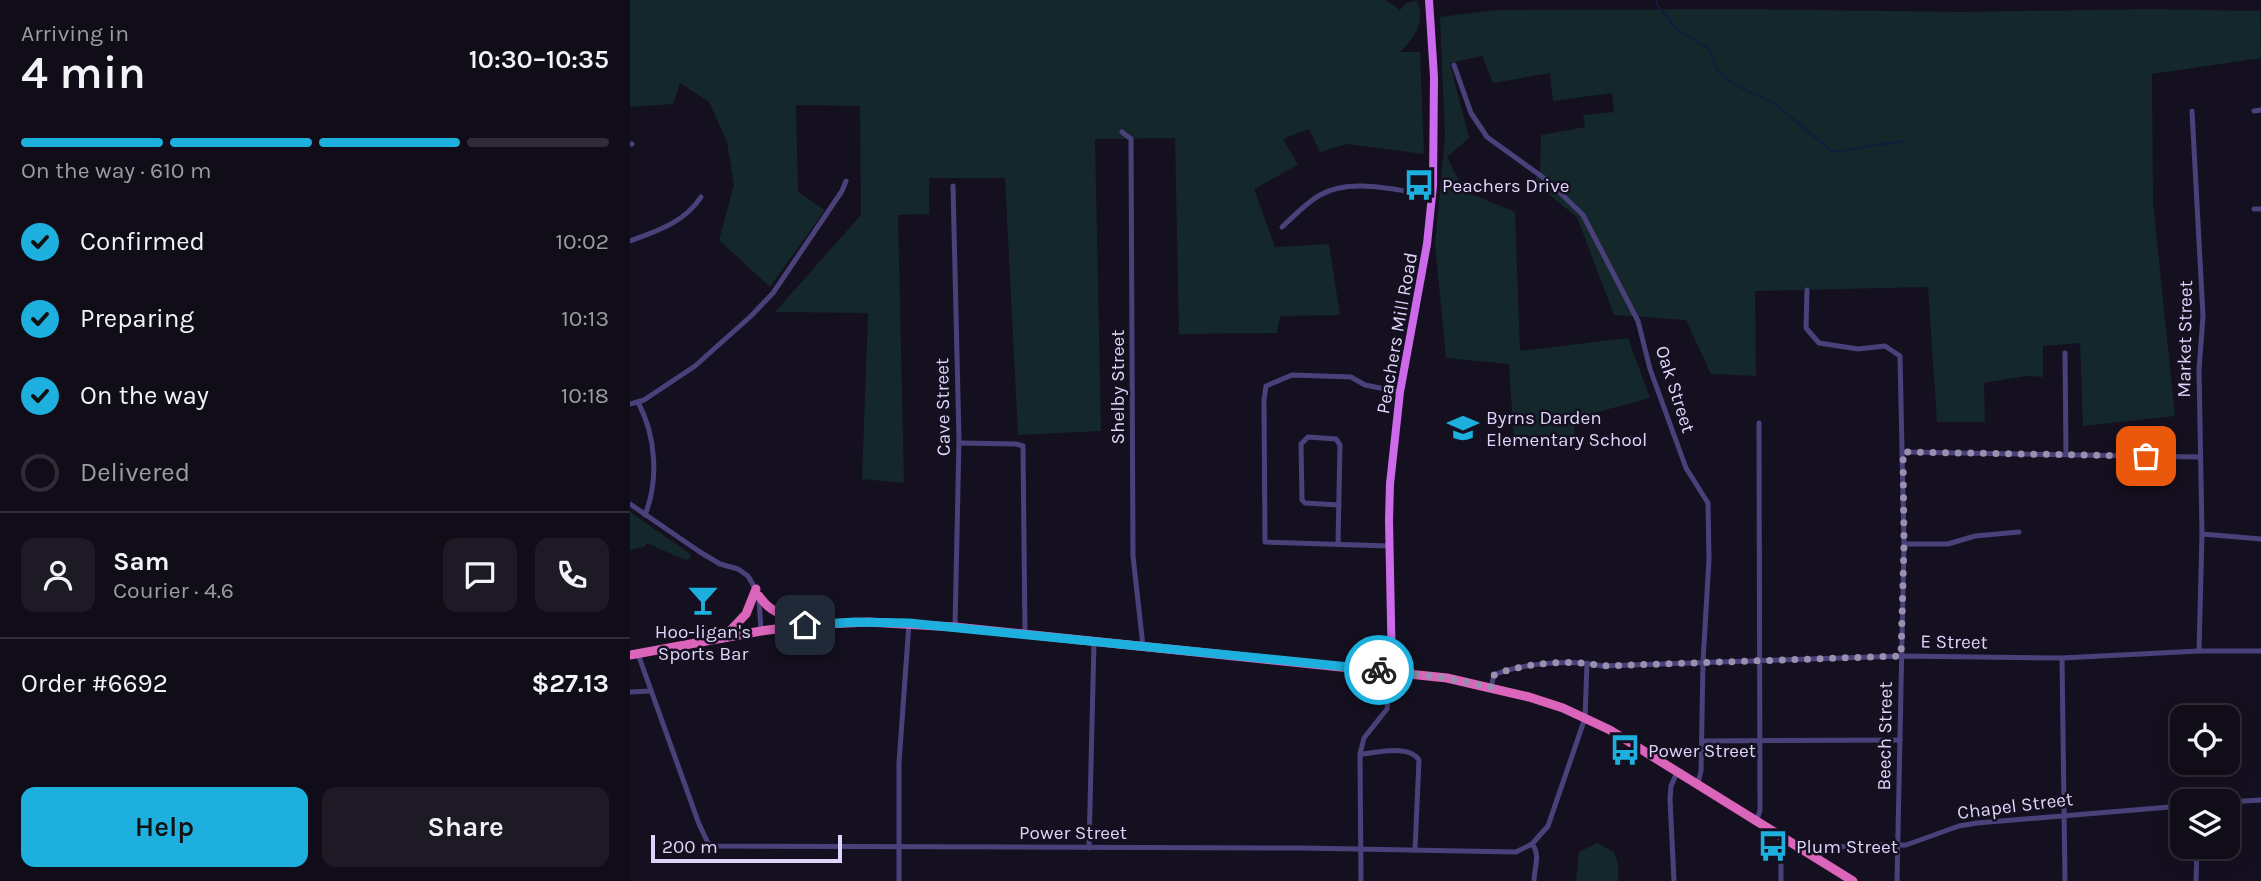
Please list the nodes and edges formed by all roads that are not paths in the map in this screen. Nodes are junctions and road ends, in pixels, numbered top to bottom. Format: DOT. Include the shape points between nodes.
graph roads {
  1 [pos="1429,0"];
  2 [pos="1454,65"];
  3 [pos="2192,111"];
  4 [pos="1122,132"];
  5 [pos="846,181"];
  6 [pos="953,186"];
  7 [pos="1432,195"];
  8 [pos="701,197"];
  9 [pos="1282,227"];
  10 [pos="630,241"];
  11 [pos="1807,290"];
  12 [pos="2064,353"];
  13 [pos="1400,392"];
  14 [pos="638,402"];
  15 [pos="630,404"];
  16 [pos="1759,422"];
  17 [pos="959,443"];
  18 [pos="1903,452"];
  19 [pos="2066,454"];
  20 [pos="2200,457"];
  21 [pos="630,504"];
  22 [pos="1339,505"];
  23 [pos="645,515"];
  24 [pos="2019,532"];
  25 [pos="2202,534"];
  26 [pos="2261,539"];
  27 [pos="1904,544"];
  28 [pos="1338,545"];
  29 [pos="1389,546"];
  30 [pos="757,592"];
  31 [pos="909,623"];
  32 [pos="805,625"];
  33 [pos="955,627"];
  34 [pos="761,631"];
  35 [pos="1025,634"];
  36 [pos="723,638"];
  37 [pos="1094,641"];
  38 [pos="1143,646"];
  39 [pos="2199,651"];
  40 [pos="2261,651"];
  41 [pos="634,654"];
  42 [pos="1901,656"];
  43 [pos="2062,658"];
  44 [pos="1760,659"];
  45 [pos="1703,662"];
  46 [pos="1587,663"];
  47 [pos="1392,672"];
  48 [pos="1491,687"];
  49 [pos="650,691"];
  50 [pos="630,692"];
  51 [pos="1585,718"];
  52 [pos="1900,740"];
  53 [pos="1703,741"];
  54 [pos="1760,742"];
  55 [pos="1360,754"];
  56 [pos="1678,770"];
  57 [pos="1698,783"];
  58 [pos="2261,800"];
  59 [pos="2240,802"];
  60 [pos="2170,807"];
  61 [pos="2064,814"];
  62 [pos="1757,820"];
  63 [pos="1788,841"];
  64 [pos="1532,844"];
  65 [pos="1897,844"];
  66 [pos="899,846"];
  67 [pos="1089,848"];
  68 [pos="1360,849"];
  69 [pos="1415,850"];
  70 [pos="1816,858"];
  71 [pos="2197,859"];
  72 [pos="899,881"];
  73 [pos="1361,881"];
  74 [pos="1534,881"];
  75 [pos="1674,881"];
  76 [pos="1782,881"];
  77 [pos="1853,881"];
  78 [pos="1897,881"];
  79 [pos="2065,881"];
  80 [pos="2196,881"];
  1 -- 7 [label="main road, Peachers Mill Road" via="1435,129"];
  2 -- 45 [label="street, Oak Street" via="1471,113 1487,137 1548,181 1583,215 1639,321 1650,369 1686,468 1708,503"];
  3 -- 20 [label="street, Market Street" via="2203,316"];
  4 -- 38 [label="street, Shelby Street" via="1131,138 1133,556"];
  5 -- 14 [label="street" via="766,301 695,366"];
  6 -- 17 [label="street, Cave Street"];
  7 -- 9 [label="street" via="1336,188 1320,195"];
  7 -- 13 [label="main road, Peachers Mill Road"];
  8 -- 10 [label="street" via="678,220"];
  11 -- 18 [label="street, Beech Street" via="1806,328 1819,343 1858,349 1885,346 1900,356"];
  12 -- 19 [label="street"];
  13 -- 28 [label="street" via="1365,385 1351,377 1292,375 1266,386 1265,542"];
  13 -- 29 [label="main road, Peachers Mill Road"];
  14 -- 15 [label="street"];
  14 -- 23 [label="street" via="653,451 652,492"];
  16 -- 44 [label="street"];
  17 -- 33 [label="street, Cave Street"];
  17 -- 35 [label="street" via="1020,444 1025,452"];
  18 -- 19 [label="street"];
  18 -- 27 [label="street, Beech Street"];
  19 -- 20 [label="street"];
  20 -- 25 [label="street, Market Street"];
  21 -- 23 [label="street"];
  22 -- 22 [label="street" via="1339,445 1336,439 1308,437 1301,444 1302,500"];
  22 -- 28 [label="street"];
  23 -- 30 [label="street" via="720,564 738,569"];
  24 -- 27 [label="street" via="1967,537 1948,544"];
  25 -- 26 [label="street"];
  25 -- 39 [label="street, Market Street"];
  27 -- 42 [label="street, Beech Street"];
  28 -- 29 [label="street"];
  29 -- 47 [label="main road, Peachers Mill Road"];
  30 -- 32 [label="highway" via="774,612"];
  30 -- 34 [label="street"];
  30 -- 36 [label="highway" via="746,614"];
  31 -- 32 [label="highway"];
  31 -- 33 [label="highway"];
  31 -- 66 [label="street" via="899,763"];
  32 -- 34 [label="highway"];
  33 -- 35 [label="highway"];
  34 -- 36 [label="highway"];
  35 -- 37 [label="highway"];
  36 -- 41 [label="highway"];
  37 -- 38 [label="highway"];
  37 -- 67 [label="street"];
  38 -- 47 [label="highway"];
  39 -- 40 [label="street, E Street"];
  39 -- 43 [label="street, E Street"];
  41 -- 49 [label="street, Power Street"];
  42 -- 43 [label="street, E Street"];
  42 -- 44 [label="street, E Street"];
  42 -- 52 [label="street, Beech Street"];
  43 -- 61 [label="street"];
  44 -- 45 [label="street, E Street"];
  44 -- 54 [label="street"];
  45 -- 46 [label="street, E Street"];
  45 -- 53 [label="street, Oak Street"];
  46 -- 48 [label="street, E Street" via="1513,667 1494,675"];
  46 -- 51 [label="street"];
  47 -- 48 [label="highway"];
  47 -- 55 [label="street" via="1387,709 1364,738"];
  48 -- 51 [label="highway"];
  49 -- 50 [label="street"];
  49 -- 66 [label="street, Power Street" via="710,845"];
  51 -- 56 [label="highway"];
  51 -- 64 [label="street" via="1548,826"];
  52 -- 54 [label="street"];
  52 -- 65 [label="street, Beech Street"];
  53 -- 54 [label="street"];
  53 -- 57 [label="street, Oak Street"];
  54 -- 62 [label="street"];
  55 -- 68 [label="street"];
  55 -- 69 [label="street" via="1407,751 1419,760"];
  56 -- 57 [label="highway"];
  56 -- 75 [label="street" via="1670,799"];
  57 -- 62 [label="highway"];
  58 -- 59 [label="street"];
  60 -- 61 [label="street, Chapel Street"];
  61 -- 65 [label="street, Chapel Street" via="1959,825 1913,843"];
  61 -- 79 [label="street"];
  62 -- 63 [label="highway"];
  63 -- 70 [label="highway"];
  63 -- 76 [label="street" via="1781,861"];
  64 -- 69 [label="street, Power Street" via="1516,852"];
  64 -- 74 [label="street" via="1538,856"];
  65 -- 70 [label="street, Chapel Street" via="1827,848"];
  65 -- 78 [label="street, Beech Street"];
  66 -- 67 [label="street, Power Street"];
  66 -- 72 [label="street"];
  67 -- 68 [label="street, Power Street"];
  68 -- 69 [label="street, Power Street"];
  68 -- 73 [label="street"];
  70 -- 77 [label="highway"];
  71 -- 80 [label="street"];
}
